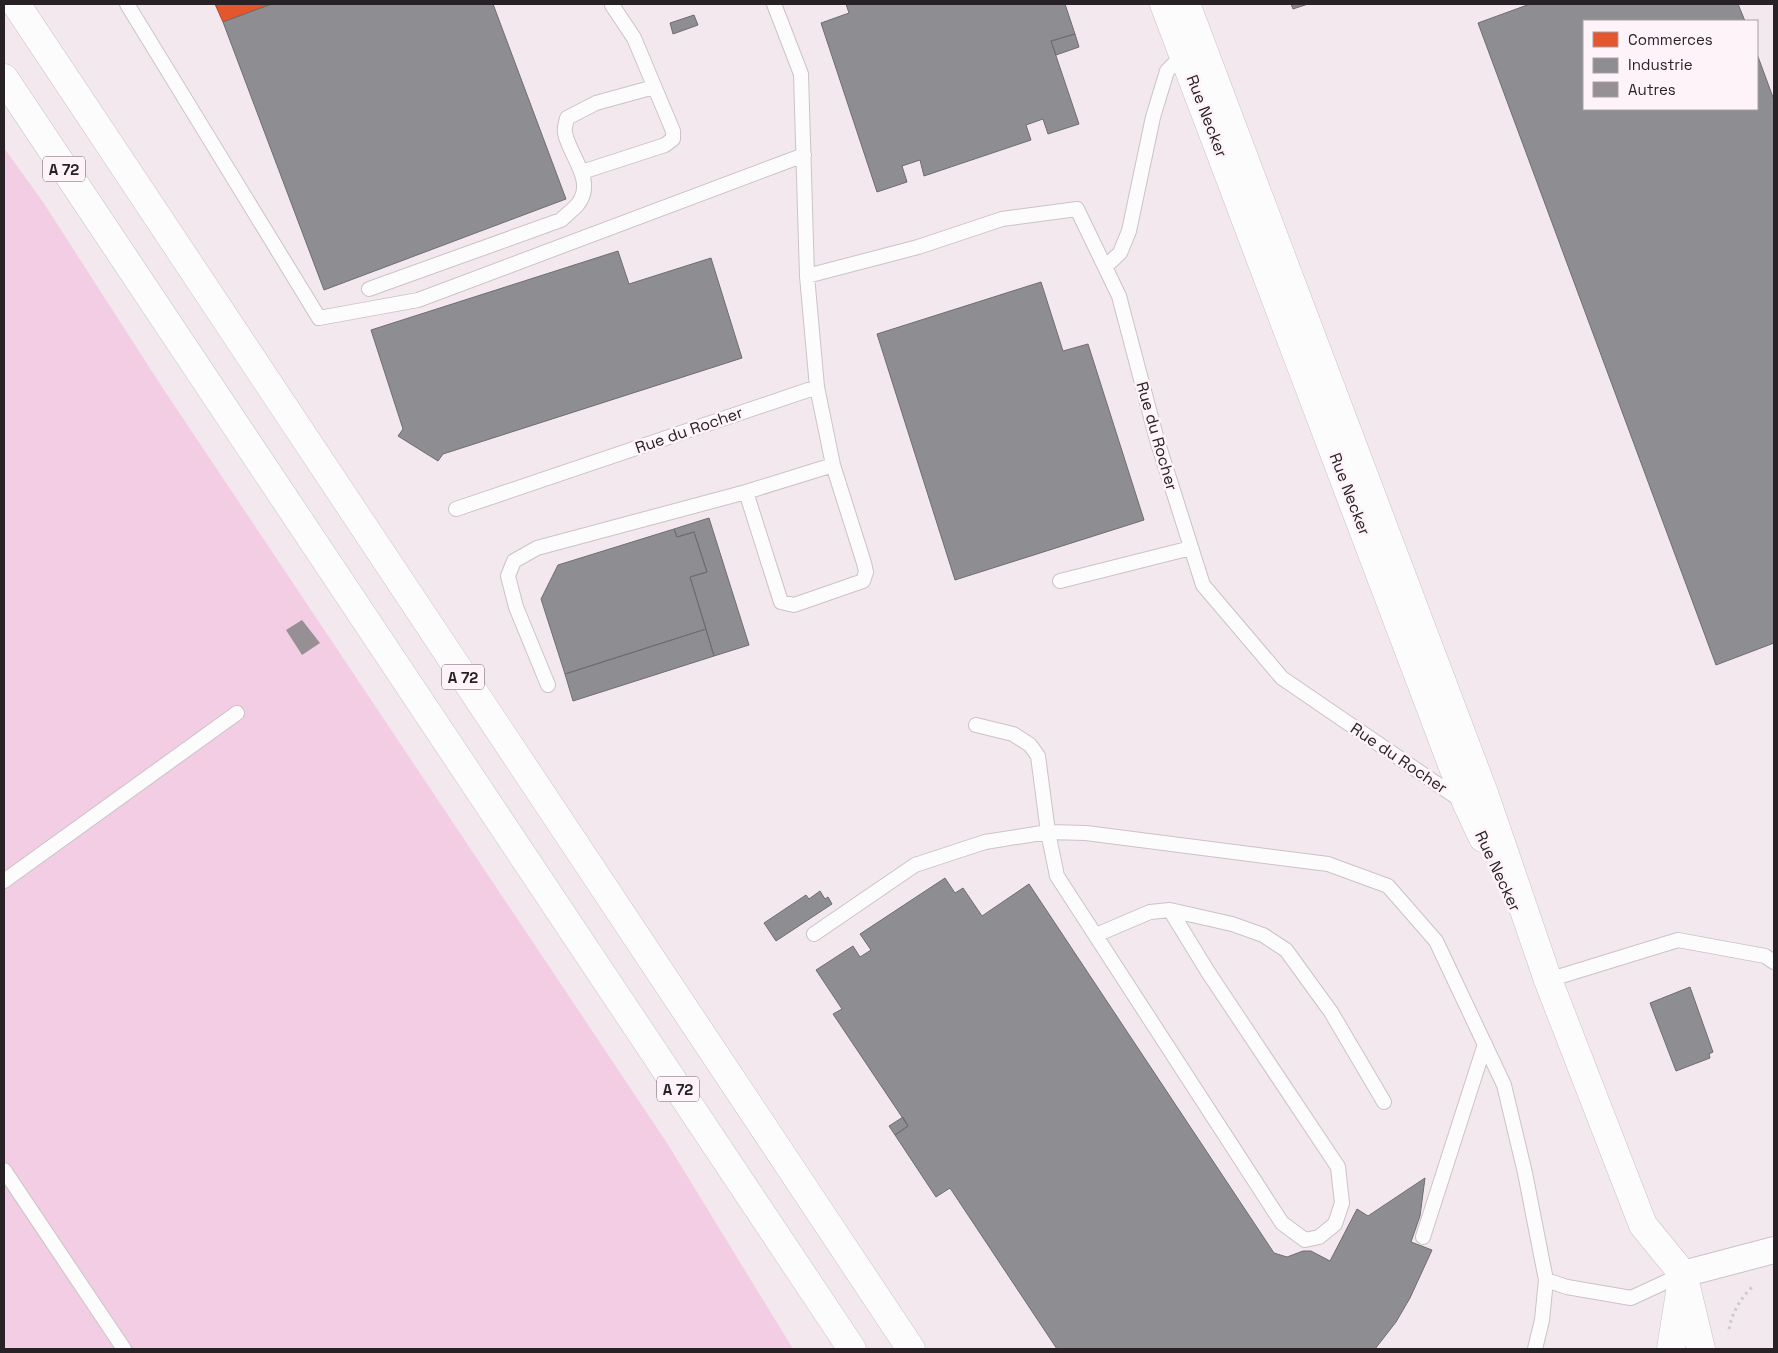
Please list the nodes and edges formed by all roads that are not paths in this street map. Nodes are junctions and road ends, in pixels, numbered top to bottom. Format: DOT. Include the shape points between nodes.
graph roads {
  1 [pos="16,4"];
  2 [pos="127,4"];
  3 [pos="611,4"];
  4 [pos="774,4"];
  5 [pos="1164,4"];
  6 [pos="1186,4"];
  7 [pos="1192,49"];
  8 [pos="4,78"];
  9 [pos="654,87"];
  10 [pos="804,155"];
  11 [pos="582,172"];
  12 [pos="1105,267"];
  13 [pos="807,276"];
  14 [pos="369,289"];
  15 [pos="818,387"];
  16 [pos="833,464"];
  17 [pos="746,492"];
  18 [pos="456,509"];
  19 [pos="1191,548"];
  20 [pos="1060,581"];
  21 [pos="548,685"];
  22 [pos="238,713"];
  23 [pos="976,725"];
  24 [pos="1476,800"];
  25 [pos="1048,832"];
  26 [pos="4,881"];
  27 [pos="1170,910"];
  28 [pos="814,934"];
  29 [pos="1096,936"];
  30 [pos="1774,962"];
  31 [pos="1548,980"];
  32 [pos="1485,1044"];
  33 [pos="1384,1102"];
  34 [pos="4,1170"];
  35 [pos="1423,1238"];
  36 [pos="1774,1250"];
  37 [pos="1683,1274"];
  38 [pos="1546,1280"];
  39 [pos="124,1349"];
  40 [pos="852,1349"];
  41 [pos="911,1349"];
  42 [pos="1535,1349"];
  43 [pos="1671,1349"];
  44 [pos="1701,1349"];
  1 -- 41 [label="main road, A 72"];
  2 -- 10 [label="lane" via="318,318 418,300"];
  3 -- 9 [label="lane" via="634,38"];
  4 -- 10 [label="lane" via="801,74"];
  5 -- 7 [label="main road, Rue Necker"];
  6 -- 7 [label="main road, Rue Necker"];
  7 -- 12 [label="lane" via="1167,71 1153,116 1129,231 1120,253"];
  7 -- 24 [label="main road, Rue Necker"];
  8 -- 40 [label="main road, A 72"];
  9 -- 11 [label="lane" via="596,103 567,118 564,132"];
  9 -- 11 [label="lane" via="673,131 673,139 665,145"];
  10 -- 13 [label="lane"];
  11 -- 14 [label="lane" via="584,190 579,202 561,220"];
  12 -- 13 [label="lane, Rue du Rocher" via="1077,209 1002,219"];
  12 -- 19 [label="lane, Rue du Rocher" via="1119,296 1157,440"];
  13 -- 15 [label="lane"];
  15 -- 16 [label="lane"];
  15 -- 18 [label="lane, Rue du Rocher"];
  16 -- 17 [label="lane"];
  16 -- 17 [label="lane" via="866,572 863,581 794,605 781,602"];
  17 -- 21 [label="lane" via="537,548 514,561 508,576 516,607"];
  19 -- 20 [label="lane"];
  19 -- 24 [label="lane, Rue du Rocher" via="1203,585 1282,678"];
  22 -- 26 [label="lane"];
  23 -- 25 [label="lane" via="1013,734 1030,745 1038,756"];
  24 -- 31 [label="main road, Rue Necker"];
  25 -- 28 [label="lane" via="985,842 915,865"];
  25 -- 29 [label="lane" via="1058,876"];
  25 -- 32 [label="lane" via="1086,833 1328,864 1388,886 1436,941"];
  27 -- 29 [label="lane" via="1150,912"];
  27 -- 29 [label="lane" via="1338,1166 1342,1203 1335,1224 1319,1237 1305,1240 1282,1223"];
  27 -- 33 [label="lane" via="1232,924 1263,935 1286,950 1332,1012"];
  30 -- 31 [label="lane" via="1765,956 1678,940"];
  31 -- 37 [label="main road, Rue Necker" via="1643,1224"];
  32 -- 35 [label="lane"];
  32 -- 38 [label="lane" via="1504,1085"];
  34 -- 39 [label="lane"];
  36 -- 37 [label="street"];
  37 -- 38 [label="lane" via="1631,1298"];
  37 -- 43 [label="main road"];
  37 -- 44 [label="main road"];
  38 -- 42 [label="lane"];
}
